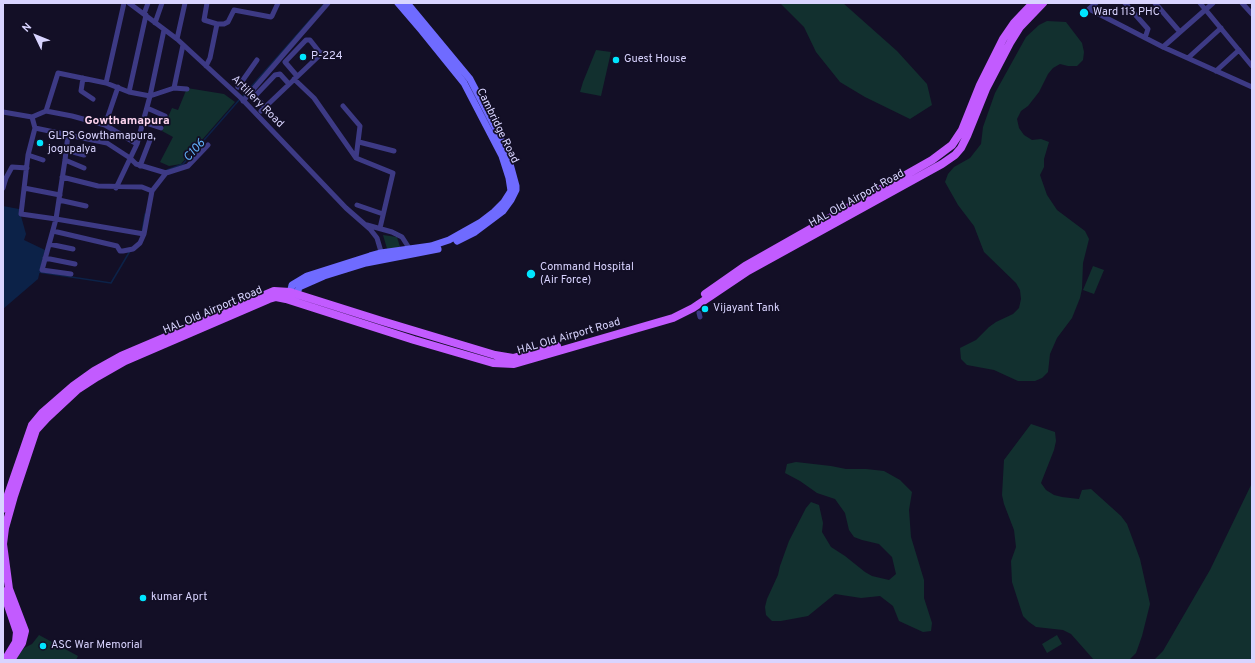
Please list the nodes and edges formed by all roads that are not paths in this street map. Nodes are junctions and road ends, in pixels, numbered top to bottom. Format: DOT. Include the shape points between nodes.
graph roads {
  1 [pos="124,3"];
  2 [pos="130,3"];
  3 [pos="148,3"];
  4 [pos="162,3"];
  5 [pos="185,3"];
  6 [pos="207,3"];
  7 [pos="278,3"];
  8 [pos="328,3"];
  9 [pos="398,3"];
  10 [pos="407,3"];
  11 [pos="1033,3"];
  12 [pos="1043,3"];
  13 [pos="1096,3"];
  14 [pos="1125,3"];
  15 [pos="1155,3"];
  16 [pos="1200,3"];
  17 [pos="1213,3"];
  18 [pos="1242,3"];
  19 [pos="1250,8"];
  20 [pos="1205,10"];
  21 [pos="145,14"];
  22 [pos="1252,14"];
  23 [pos="155,23"];
  24 [pos="217,24"];
  25 [pos="1221,28"];
  26 [pos="164,30"];
  27 [pos="1180,32"];
  28 [pos="1145,38"];
  29 [pos="177,39"];
  30 [pos="183,45"];
  31 [pos="1163,47"];
  32 [pos="1239,50"];
  33 [pos="1188,58"];
  34 [pos="257,60"];
  35 [pos="205,65"];
  36 [pos="1252,66"];
  37 [pos="1216,71"];
  38 [pos="83,78"];
  39 [pos="296,78"];
  40 [pos="106,84"];
  41 [pos="289,84"];
  42 [pos="1252,86"];
  43 [pos="118,87"];
  44 [pos="238,87"];
  45 [pos="174,88"];
  46 [pos="187,89"];
  47 [pos="129,92"];
  48 [pos="150,96"];
  49 [pos="93,99"];
  50 [pos="243,100"];
  51 [pos="343,106"];
  52 [pos="147,108"];
  53 [pos="46,111"];
  54 [pos="3,112"];
  55 [pos="165,116"];
  56 [pos="32,117"];
  57 [pos="143,122"];
  58 [pos="105,125"];
  59 [pos="35,128"];
  60 [pos="161,128"];
  61 [pos="68,135"];
  62 [pos="150,140"];
  63 [pos="359,142"];
  64 [pos="137,144"];
  65 [pos="208,145"];
  66 [pos="66,150"];
  67 [pos="394,151"];
  68 [pos="28,155"];
  69 [pos="84,155"];
  70 [pos="130,158"];
  71 [pos="356,158"];
  72 [pos="43,160"];
  73 [pos="65,160"];
  74 [pos="140,166"];
  75 [pos="27,168"];
  76 [pos="84,168"];
  77 [pos="166,173"];
  78 [pos="62,177"];
  79 [pos="3,188"];
  80 [pos="24,188"];
  81 [pos="116,188"];
  82 [pos="150,190"];
  83 [pos="60,197"];
  84 [pos="357,205"];
  85 [pos="86,206"];
  86 [pos="383,214"];
  87 [pos="56,219"];
  88 [pos="364,224"];
  89 [pos="380,228"];
  90 [pos="53,231"];
  91 [pos="144,234"];
  92 [pos="49,244"];
  93 [pos="73,249"];
  94 [pos="412,251"];
  95 [pos="382,257"];
  96 [pos="45,258"];
  97 [pos="75,264"];
  98 [pos="71,274"];
  99 [pos="293,297"];
  100 [pos="672,315"];
  101 [pos="4,501"];
  102 [pos="3,509"];
  103 [pos="5,520"];
  104 [pos="3,591"];
  105 [pos="5,660"];
  106 [pos="12,660"];
  1 -- 40 [label="street"];
  2 -- 21 [label="street, Artillery Road"];
  3 -- 21 [label="street"];
  4 -- 23 [label="street"];
  5 -- 29 [label="street"];
  6 -- 24 [label="street" via="204,20"];
  7 -- 24 [label="street" via="271,17 234,10 228,22"];
  8 -- 50 [label="street"];
  9 -- 94 [label="street, Cambridge Road" via="464,83 502,156 511,187 504,202 481,222 440,244"];
  10 -- 94 [label="street, Cambridge Road" via="470,78 507,153 516,186 503,211 475,232 438,249"];
  11 -- 100 [label="main road, HAL Old Airport Road" via="1003,39 980,85 962,130 952,145 932,160 745,266"];
  12 -- 100 [label="main road, HAL Old Airport Road" via="1020,27 1010,43 986,89 967,136 954,155 748,272 693,308"];
  13 -- 28 [label="street" via="1089,9"];
  14 -- 28 [label="street" via="1148,29"];
  15 -- 27 [label="street"];
  16 -- 20 [label="street"];
  17 -- 20 [label="street"];
  18 -- 19 [label="street"];
  19 -- 22 [label="street"];
  20 -- 25 [label="street"];
  20 -- 27 [label="street"];
  21 -- 23 [label="street, Artillery Road"];
  21 -- 47 [label="street"];
  23 -- 26 [label="street, Artillery Road"];
  24 -- 35 [label="street" via="210,58"];
  25 -- 32 [label="street"];
  25 -- 33 [label="street"];
  26 -- 29 [label="street, Artillery Road"];
  26 -- 48 [label="street"];
  27 -- 31 [label="street"];
  28 -- 31 [label="street"];
  29 -- 30 [label="street, Artillery Road"];
  30 -- 35 [label="street, Artillery Road"];
  30 -- 45 [label="street"];
  31 -- 33 [label="street"];
  32 -- 36 [label="street"];
  32 -- 37 [label="street"];
  33 -- 37 [label="street"];
  34 -- 44 [label="street"];
  35 -- 50 [label="street, Artillery Road"];
  37 -- 42 [label="street"];
  38 -- 40 [label="street"];
  38 -- 49 [label="street" via="82,91"];
  38 -- 53 [label="street" via="58,73"];
  39 -- 39 [label="street" via="322,53 310,40 306,40 285,62"];
  39 -- 41 [label="street"];
  39 -- 71 [label="street" via="314,98"];
  40 -- 43 [label="street"];
  41 -- 41 [label="street" via="263,109 255,96 275,75 280,74"];
  43 -- 47 [label="street"];
  43 -- 58 [label="street"];
  45 -- 46 [label="street"];
  45 -- 48 [label="street"];
  47 -- 48 [label="street"];
  48 -- 52 [label="street"];
  50 -- 88 [label="street, Artillery Road"];
  51 -- 63 [label="street" via="360,126"];
  52 -- 55 [label="street"];
  52 -- 57 [label="street"];
  53 -- 56 [label="street"];
  53 -- 58 [label="street"];
  54 -- 56 [label="street"];
  56 -- 59 [label="street"];
  57 -- 60 [label="street"];
  57 -- 64 [label="street"];
  58 -- 64 [label="street"];
  59 -- 61 [label="street"];
  59 -- 68 [label="street"];
  61 -- 66 [label="street"];
  61 -- 70 [label="street" via="107,143"];
  62 -- 74 [label="street"];
  63 -- 67 [label="street"];
  63 -- 71 [label="street"];
  64 -- 70 [label="street"];
  65 -- 77 [label="street" via="188,166"];
  66 -- 69 [label="street"];
  66 -- 73 [label="street"];
  68 -- 72 [label="street"];
  68 -- 75 [label="street"];
  70 -- 74 [label="street"];
  70 -- 81 [label="street"];
  71 -- 86 [label="street" via="393,173"];
  73 -- 76 [label="street"];
  73 -- 78 [label="street"];
  74 -- 77 [label="street"];
  75 -- 79 [label="street" via="12,167"];
  75 -- 80 [label="street"];
  77 -- 82 [label="street"];
  78 -- 81 [label="street"];
  78 -- 83 [label="street"];
  80 -- 83 [label="street"];
  80 -- 87 [label="street" via="21,214"];
  81 -- 82 [label="street" via="142,187"];
  82 -- 91 [label="street"];
  83 -- 85 [label="street"];
  83 -- 87 [label="street"];
  84 -- 86 [label="street"];
  86 -- 89 [label="street"];
  87 -- 90 [label="street"];
  87 -- 91 [label="street"];
  88 -- 89 [label="street, Artillery Road"];
  88 -- 95 [label="street, Artillery Road" via="377,238"];
  89 -- 94 [label="street, Artillery Road" via="402,237"];
  90 -- 91 [label="street" via="117,246 123,252 140,244"];
  90 -- 92 [label="street"];
  92 -- 93 [label="street"];
  92 -- 96 [label="street"];
  94 -- 95 [label="street, Cambridge Road"];
  95 -- 99 [label="street, Cambridge Road" via="307,276 292,285"];
  96 -- 97 [label="street"];
  96 -- 98 [label="street" via="42,270"];
  99 -- 100 [label="main road, HAL Old Airport Road" via="414,340 493,363 514,364"];
  99 -- 101 [label="main road, HAL Old Airport Road" via="274,291 121,356 94,371 42,413 32,425"];
  99 -- 103 [label="main road, HAL Old Airport Road" via="269,299 124,361 77,390 36,430"];
  101 -- 102 [label="main road, HAL Old Airport Road"];
  103 -- 106 [label="main road, HAL Old Airport Road" via="3,544 9,589 25,631 22,643"];
  104 -- 105 [label="main road" via="17,632 16,642"];
}
